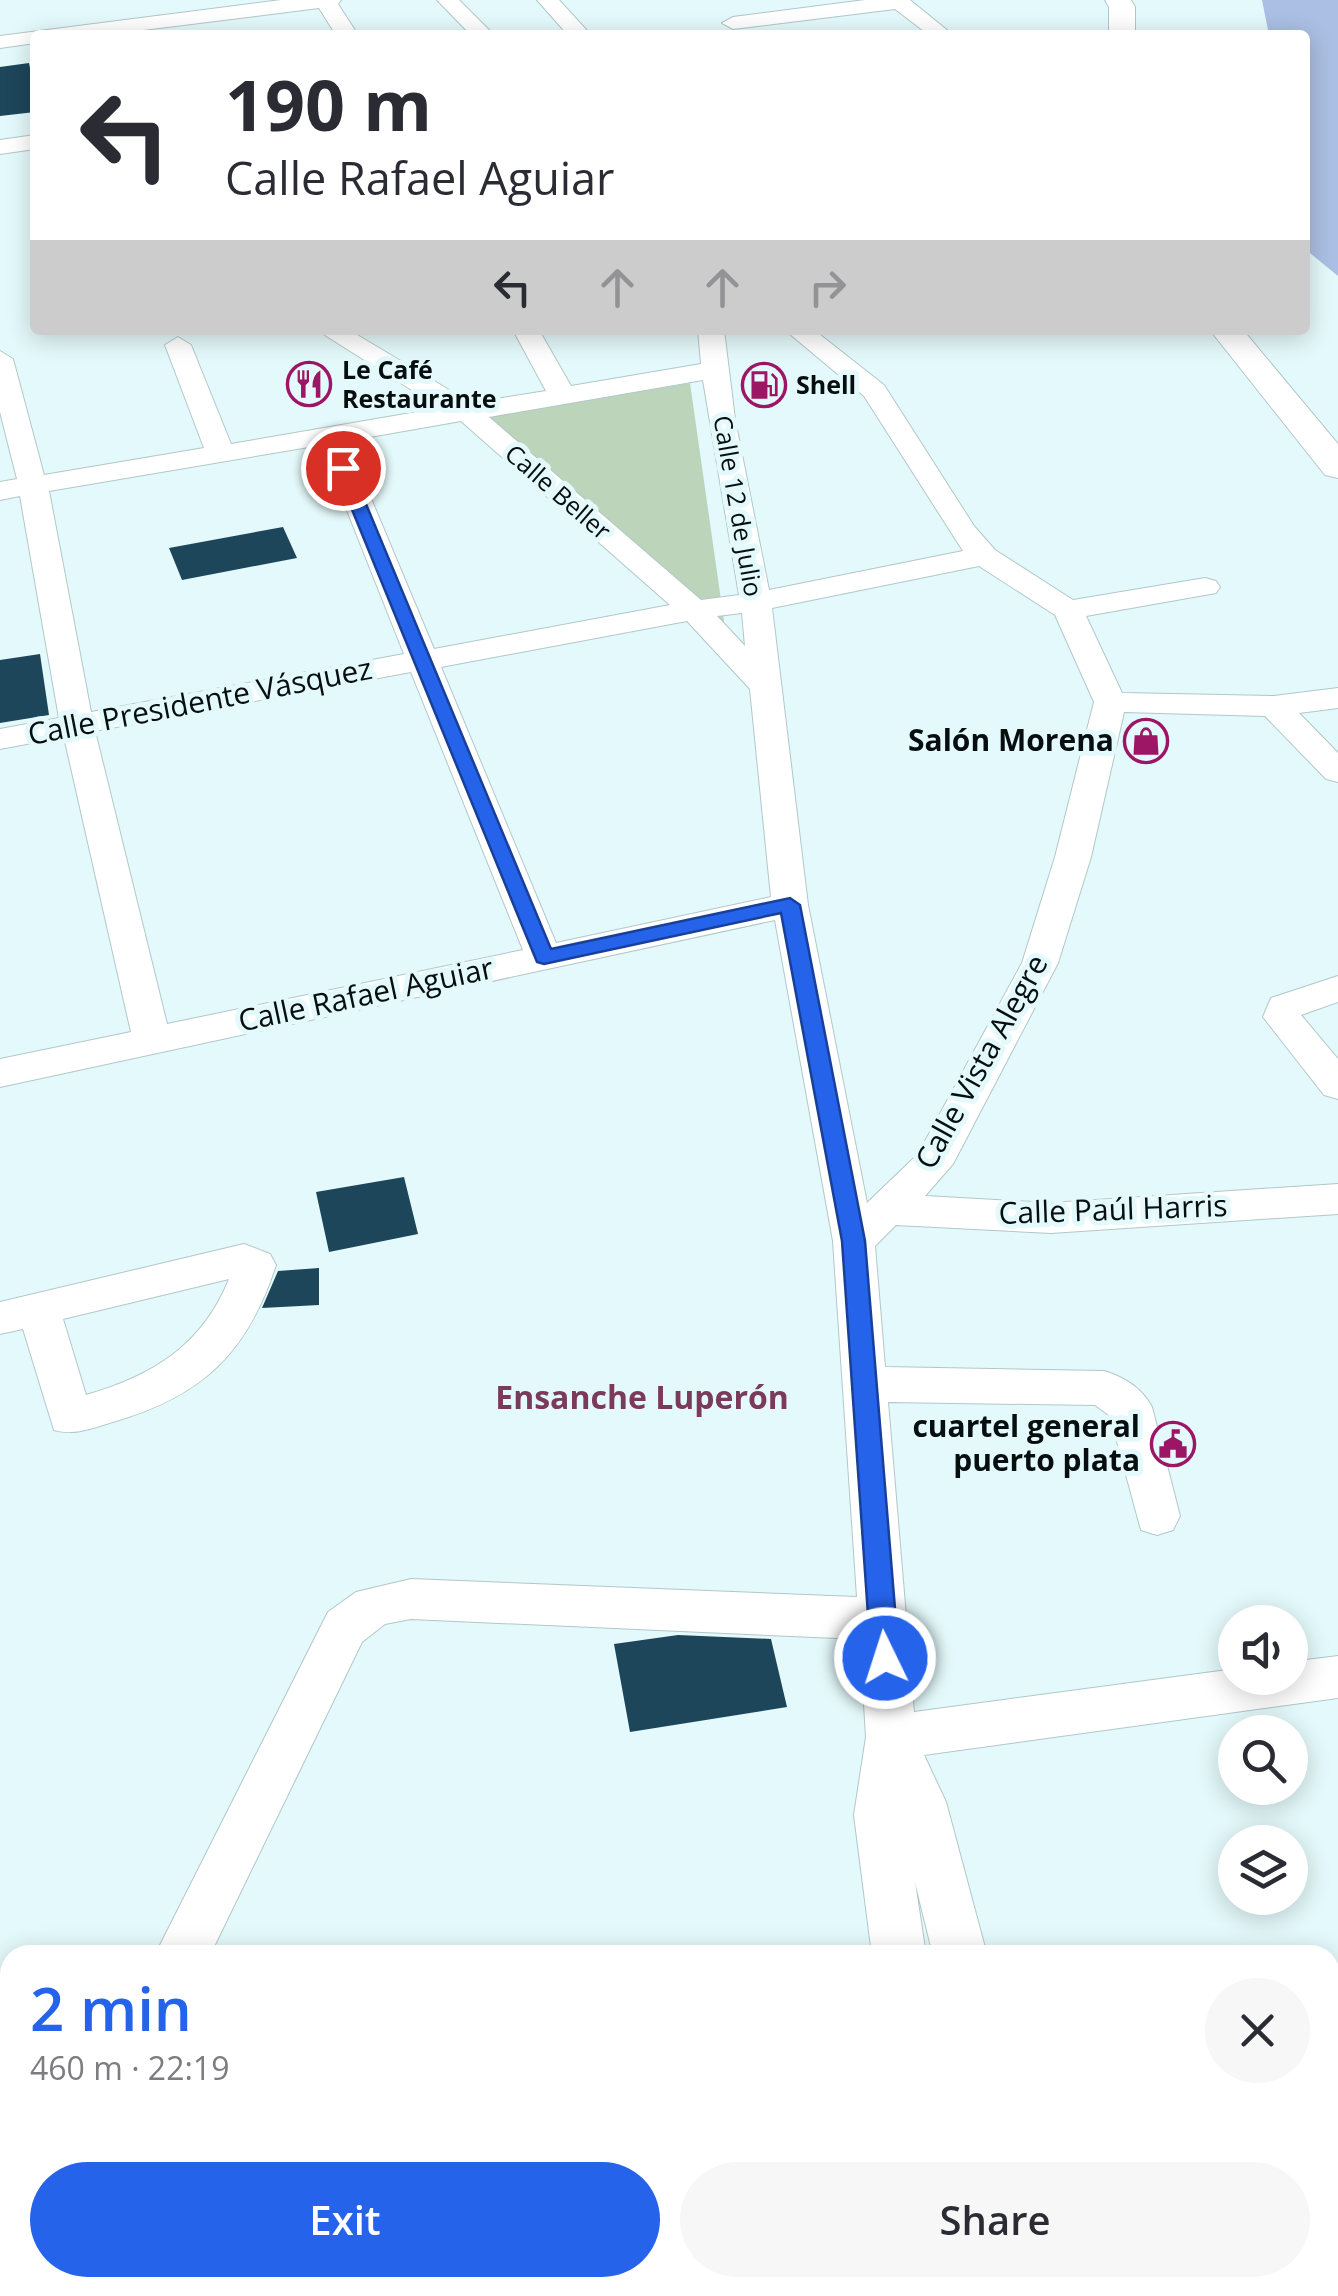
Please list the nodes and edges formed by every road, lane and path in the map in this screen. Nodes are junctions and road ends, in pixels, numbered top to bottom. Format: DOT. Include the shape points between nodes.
graph roads {
  1 [pos="327,0"];
  2 [pos="447,0"];
  3 [pos="547,0"];
  4 [pos="714,0"];
  5 [pos="1118,0"];
  6 [pos="906,1"];
  7 [pos="162,19"];
  8 [pos="738,29"];
  9 [pos="86,30"];
  10 [pos="344,30"];
  11 [pos="478,30"];
  12 [pos="575,30"];
  13 [pos="937,30"];
  14 [pos="1122,30"];
  15 [pos="30,37"];
  16 [pos="0,40"];
  17 [pos="30,143"];
  18 [pos="0,147"];
  19 [pos="338,335"];
  20 [pos="529,335"];
  21 [pos="711,335"];
  22 [pos="804,335"];
  23 [pos="837,335"];
  24 [pos="1230,335"];
  25 [pos="178,345"];
  26 [pos="0,359"];
  27 [pos="716,370"];
  28 [pos="874,390"];
  29 [pos="562,397"];
  30 [pos="469,414"];
  31 [pos="330,436"];
  32 [pos="220,454"];
  33 [pos="1338,467"];
  34 [pos="33,486"];
  35 [pos="0,491"];
  36 [pos="984,556"];
  37 [pos="1205,588"];
  38 [pos="756,602"];
  39 [pos="694,610"];
  40 [pos="1068,610"];
  41 [pos="420,660"];
  42 [pos="762,683"];
  43 [pos="1338,698"];
  44 [pos="1110,702"];
  45 [pos="1274,706"];
  46 [pos="78,724"];
  47 [pos="0,739"];
  48 [pos="1338,772"];
  49 [pos="790,905"];
  50 [pos="544,957"];
  51 [pos="1338,989"];
  52 [pos="152,1040"];
  53 [pos="0,1073"];
  54 [pos="1338,1085"];
  55 [pos="1338,1199"];
  56 [pos="888,1209"];
  57 [pos="854,1241"];
  58 [pos="20,1314"];
  59 [pos="864,1384"];
  60 [pos="1157,1516"];
  61 [pos="882,1619"];
  62 [pos="1338,1677"];
  63 [pos="891,1736"];
  64 [pos="187,1945"];
  65 [pos="898,1945"];
  66 [pos="957,1945"];
  1 -- 7 [label="street"];
  1 -- 10 [label="street"];
  2 -- 11 [label="street"];
  3 -- 12 [label="street"];
  4 -- 8 [label="street"];
  5 -- 14 [label="main road"];
  6 -- 8 [label="street"];
  6 -- 13 [label="street"];
  7 -- 9 [label="street"];
  15 -- 16 [label="street"];
  17 -- 18 [label="street"];
  19 -- 30 [label="street, Calle Beller"];
  20 -- 29 [label="street"];
  21 -- 27 [label="street, Calle 12 de Julio"];
  22 -- 28 [label="street"];
  23 -- 28 [label="street" via="886,372"];
  24 -- 33 [label="main road"];
  25 -- 32 [label="street"];
  26 -- 34 [label="street"];
  27 -- 29 [label="street"];
  27 -- 38 [label="street, Calle 12 de Julio"];
  28 -- 36 [label="street"];
  29 -- 30 [label="street"];
  30 -- 31 [label="street"];
  30 -- 39 [label="street, Calle Beller"];
  31 -- 32 [label="street"];
  31 -- 41 [label="street"];
  32 -- 34 [label="street"];
  34 -- 35 [label="street"];
  34 -- 46 [label="street"];
  36 -- 38 [label="street"];
  36 -- 40 [label="street"];
  37 -- 40 [label="street"];
  38 -- 39 [label="street, Calle Presidente Vásquez"];
  38 -- 42 [label="street, Calle 12 de Julio"];
  39 -- 41 [label="street, Calle Presidente Vásquez"];
  39 -- 42 [label="street, Calle Beller"];
  40 -- 44 [label="street"];
  41 -- 46 [label="street, Calle Presidente Vásquez"];
  41 -- 50 [label="street"];
  42 -- 49 [label="street, Calle 12 de Julio"];
  43 -- 45 [label="street"];
  44 -- 45 [label="street"];
  44 -- 56 [label="street, Calle Vista Alegre" via="1040,963 933,1164"];
  45 -- 48 [label="street"];
  46 -- 47 [label="street, Calle Presidente Vásquez"];
  46 -- 52 [label="street"];
  49 -- 50 [label="street, Calle Rafael Aguiar"];
  49 -- 57 [label="street, Calle 12 de Julio"];
  50 -- 52 [label="street, Calle Rafael Aguiar"];
  51 -- 54 [label="street" via="1293,1001 1282,1017"];
  52 -- 53 [label="street, Calle Rafael Aguiar"];
  55 -- 56 [label="street, Calle Paúl Harris" via="1050,1218"];
  56 -- 57 [label="street, Calle Vista Alegre"];
  57 -- 59 [label="street, Calle 12 de Julio"];
  58 -- 58 [label="street" via="70,1418 168,1383 192,1365 232,1320 255,1265 244,1260"];
  59 -- 60 [label="street" via="1104,1388 1130,1407"];
  59 -- 61 [label="street, Calle 12 de Julio"];
  61 -- 63 [label="street, Calle 12 de Julio"];
  61 -- 64 [label="street" via="411,1599 373,1606 345,1627"];
  62 -- 63 [label="street"];
  63 -- 65 [label="street" via="880,1815"];
  63 -- 66 [label="street" via="921,1802"];
}
